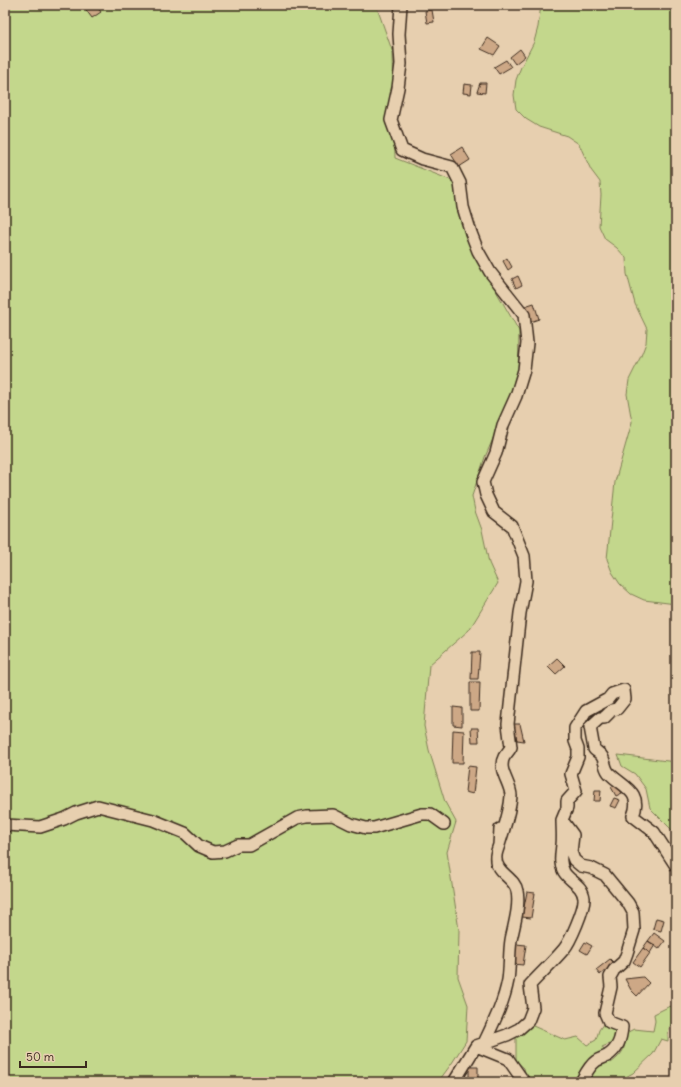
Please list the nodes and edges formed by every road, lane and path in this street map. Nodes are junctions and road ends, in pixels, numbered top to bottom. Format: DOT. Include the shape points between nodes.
graph roads {
  1 [pos="401,5"];
  2 [pos="562,820"];
  3 [pos="444,824"];
  4 [pos="5,825"];
  5 [pos="500,829"];
  6 [pos="499,844"];
  7 [pos="676,866"];
  8 [pos="480,1044"];
  9 [pos="454,1082"];
  10 [pos="524,1082"];
  11 [pos="581,1082"];
  1 -- 6 [label="street" via="401,64 391,120 402,150 422,159 452,167 460,183 463,207 478,251 490,272 524,315 527,342 524,370 503,425 496,453 483,482 494,512 512,526 524,556 526,581 520,612 508,724 511,747 503,758 502,766 511,788 511,797"];
  2 -- 7 [label="street" via="568,808 568,801 576,791 571,774 578,757 575,728 586,711 612,694 624,690 625,699 617,709 590,727 594,749 601,754 610,774 631,792 635,801 633,816 654,832"];
  2 -- 8 [label="street" via="562,865 569,878 579,885 584,899 580,916 565,948 530,985 533,1008 528,1021 507,1035"];
  2 -- 11 [label="street" via="573,835 571,852 574,860 581,866 605,875 633,912 634,930 624,961 610,977 611,987 605,1012 609,1022 622,1027 619,1044 608,1056 595,1062"];
  3 -- 4 [label="street" via="430,814 374,828 351,824 333,815 307,816 297,818 249,845 238,845 225,851 213,852 199,846 185,833 153,820 98,806 40,827"];
  5 -- 6 [label="street"];
  6 -- 8 [label="street" via="496,858 499,867 515,883 518,892 508,980 500,1010"];
  8 -- 9 [label="street"];
  8 -- 10 [label="street" via="508,1059"];
}
